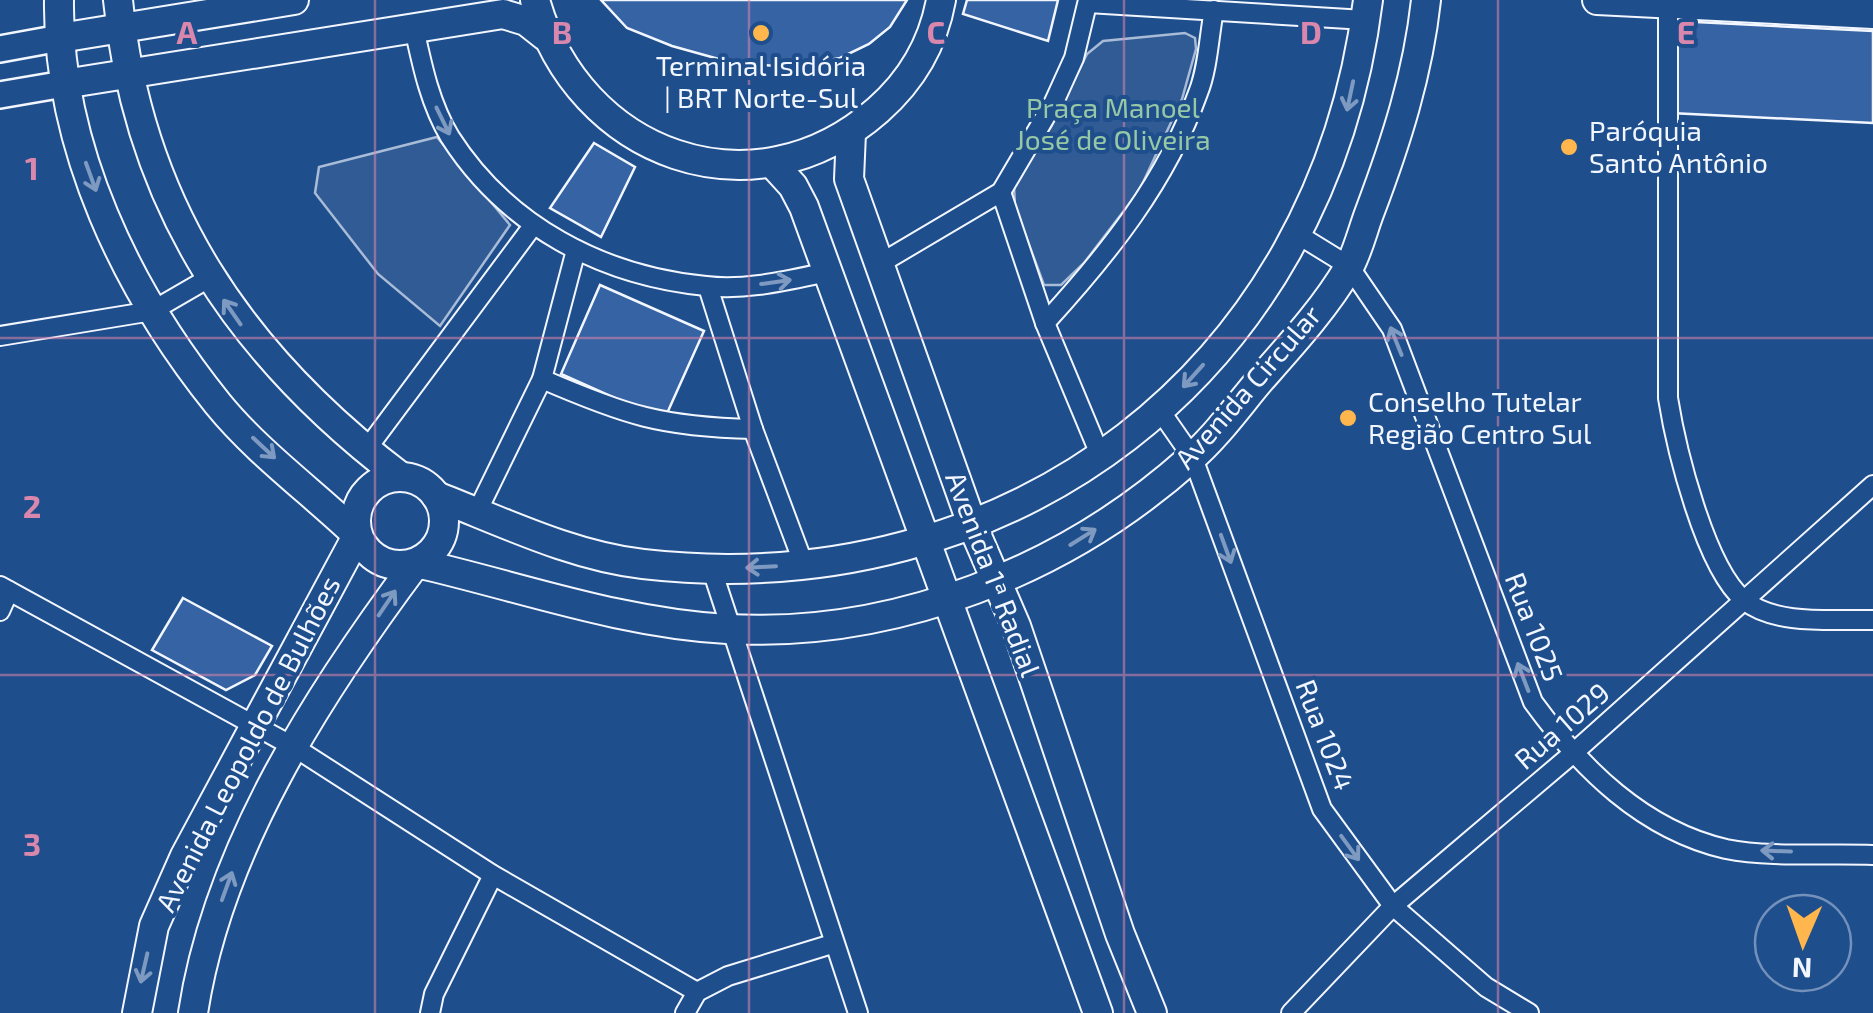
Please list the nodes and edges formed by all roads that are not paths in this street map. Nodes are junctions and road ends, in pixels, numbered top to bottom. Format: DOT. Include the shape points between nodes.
graph roads {
  1 [pos="59,0"];
  2 [pos="294,0"];
  3 [pos="535,0"];
  4 [pos="942,0"];
  5 [pos="1426,0"];
  6 [pos="1597,0"];
  7 [pos="1088,1"];
  8 [pos="1668,4"];
  9 [pos="1214,10"];
  10 [pos="1367,10"];
  11 [pos="119,14"];
  12 [pos="1873,14"];
  13 [pos="414,28"];
  14 [pos="545,36"];
  15 [pos="60,38"];
  16 [pos="0,49"];
  17 [pos="128,72"];
  18 [pos="64,84"];
  19 [pos="0,95"];
  20 [pos="852,133"];
  21 [pos="772,164"];
  22 [pos="1001,192"];
  23 [pos="532,228"];
  24 [pos="1297,234"];
  25 [pos="576,250"];
  26 [pos="881,263"];
  27 [pos="1349,266"];
  28 [pos="828,272"];
  29 [pos="209,278"];
  30 [pos="708,287"];
  31 [pos="152,311"];
  32 [pos="1045,323"];
  33 [pos="0,336"];
  34 [pos="542,380"];
  35 [pos="1160,412"];
  36 [pos="753,429"];
  37 [pos="366,450"];
  38 [pos="1101,456"];
  39 [pos="1192,458"];
  40 [pos="401,477"];
  41 [pos="1873,485"];
  42 [pos="436,496"];
  43 [pos="477,512"];
  44 [pos="972,527"];
  45 [pos="357,536"];
  46 [pos="926,544"];
  47 [pos="417,563"];
  48 [pos="804,565"];
  49 [pos="712,570"];
  50 [pos="996,582"];
  51 [pos="5,588"];
  52 [pos="946,600"];
  53 [pos="1745,601"];
  54 [pos="0,611"];
  55 [pos="1873,620"];
  56 [pos="729,629"];
  57 [pos="252,726"];
  58 [pos="294,747"];
  59 [pos="1572,756"];
  60 [pos="1873,855"];
  61 [pos="493,874"];
  62 [pos="1393,906"];
  63 [pos="832,944"];
  64 [pos="698,992"];
  65 [pos="137,1013"];
  66 [pos="193,1013"];
  67 [pos="430,1013"];
  68 [pos="685,1013"];
  69 [pos="858,1013"];
  70 [pos="1098,1013"];
  71 [pos="1152,1013"];
  72 [pos="1290,1013"];
  73 [pos="1529,1013"];
  1 -- 15 [label="main road"];
  2 -- 11 [label="main road"];
  3 -- 14 [label="main road"];
  4 -- 20 [label="main road" via="936,28 903,88"];
  5 -- 27 [label="main road, Avenida Circular" via="1394,148"];
  6 -- 8 [label="main road"];
  7 -- 9 [label="street"];
  7 -- 22 [label="street" via="1054,102"];
  8 -- 12 [label="main road"];
  8 -- 53 [label="street" via="1668,398 1676,446 1720,571"];
  9 -- 10 [label="street"];
  9 -- 32 [label="street" via="1199,91 1153,188 1100,263"];
  10 -- 24 [label="main road, Avenida Circular, one-way" via="1346,117"];
  11 -- 15 [label="main road"];
  11 -- 17 [label="main road"];
  13 -- 14 [label="main road" via="503,14"];
  13 -- 17 [label="main road"];
  13 -- 23 [label="street, one-way" via="449,135"];
  14 -- 21 [label="main road" via="582,95 636,139 702,162"];
  15 -- 16 [label="main road"];
  15 -- 18 [label="main road"];
  17 -- 18 [label="main road"];
  17 -- 29 [label="main road" via="154,164"];
  18 -- 19 [label="main road"];
  18 -- 31 [label="main road, one-way" via="112,234"];
  20 -- 21 [label="main road"];
  20 -- 26 [label="main road, Avenida 1ª Radial" via="849,179"];
  21 -- 28 [label="main road, Avenida 1ª Radial" via="804,207"];
  22 -- 26 [label="street"];
  22 -- 32 [label="street"];
  23 -- 25 [label="street"];
  23 -- 37 [label="street"];
  24 -- 27 [label="street, Rua 1025"];
  24 -- 35 [label="main road, Avenida Circular, one-way" via="1232,334"];
  25 -- 30 [label="street"];
  25 -- 34 [label="street"];
  26 -- 44 [label="main road, Avenida 1ª Radial"];
  27 -- 39 [label="main road, Avenida Circular" via="1292,344"];
  59 -- 27 [label="street, Rua 1025, one-way" via="1533,702 1392,330"];
  30 -- 28 [label="street, one-way"];
  28 -- 46 [label="main road, Avenida 1ª Radial"];
  29 -- 31 [label="street"];
  37 -- 29 [label="main road, one-way" via="277,368"];
  30 -- 36 [label="street"];
  31 -- 33 [label="street"];
  31 -- 45 [label="main road, one-way" via="220,406"];
  32 -- 38 [label="street"];
  34 -- 36 [label="street" via="642,420"];
  34 -- 43 [label="street"];
  35 -- 38 [label="main road, Avenida Circular"];
  35 -- 39 [label="street, Rua 1024"];
  36 -- 48 [label="street"];
  37 -- 40 [label="main road"];
  38 -- 44 [label="main road, Avenida Circular" via="1008,513"];
  50 -- 39 [label="main road, Avenida Circular, one-way" via="1073,544"];
  39 -- 62 [label="street, Rua 1024, one-way" via="1322,809"];
  40 -- 42 [label="main road"];
  40 -- 45 [label="main road" via="364,494 354,521"];
  41 -- 53 [label="street, Rua 1029"];
  42 -- 43 [label="main road, Avenida Circular"];
  42 -- 47 [label="main road" via="444,531"];
  43 -- 49 [label="main road, Avenida Circular" via="562,545 639,564"];
  44 -- 46 [label="main road, Avenida Circular"];
  44 -- 50 [label="main road, Avenida 1ª Radial"];
  45 -- 47 [label="main road" via="374,558"];
  45 -- 57 [label="main road, Avenida Leopoldo de Bulhões"];
  46 -- 48 [label="main road, Avenida Circular"];
  46 -- 52 [label="main road, Avenida 1ª Radial"];
  47 -- 56 [label="main road, Avenida Circular" via="645,620"];
  58 -- 47 [label="main road, Avenida Leopoldo de Bulhões, one-way"];
  48 -- 49 [label="main road, Avenida Circular, one-way"];
  49 -- 56 [label="street"];
  50 -- 52 [label="main road, Avenida Circular"];
  50 -- 71 [label="main road, Avenida 1ª Radial"];
  51 -- 54 [label="street"];
  51 -- 57 [label="street"];
  52 -- 56 [label="main road, Avenida Circular" via="830,624"];
  52 -- 70 [label="main road, Avenida 1ª Radial"];
  53 -- 55 [label="street" via="1806,618"];
  53 -- 59 [label="street, Rua 1029"];
  56 -- 63 [label="street"];
  57 -- 58 [label="street"];
  57 -- 65 [label="main road, Avenida Leopoldo de Bulhões, one-way" via="154,926"];
  58 -- 61 [label="street"];
  66 -- 58 [label="main road, Avenida Leopoldo de Bulhões, one-way" via="202,956 233,870"];
  60 -- 59 [label="street, Rua 1025, one-way" via="1729,849 1683,836 1628,804"];
  59 -- 62 [label="street, Rua 1029"];
  61 -- 64 [label="street"];
  61 -- 67 [label="street"];
  62 -- 72 [label="street, Rua 1029"];
  62 -- 73 [label="street, Rua 1024" via="1486,987"];
  63 -- 64 [label="street"];
  63 -- 69 [label="street"];
  64 -- 68 [label="street"];
}
